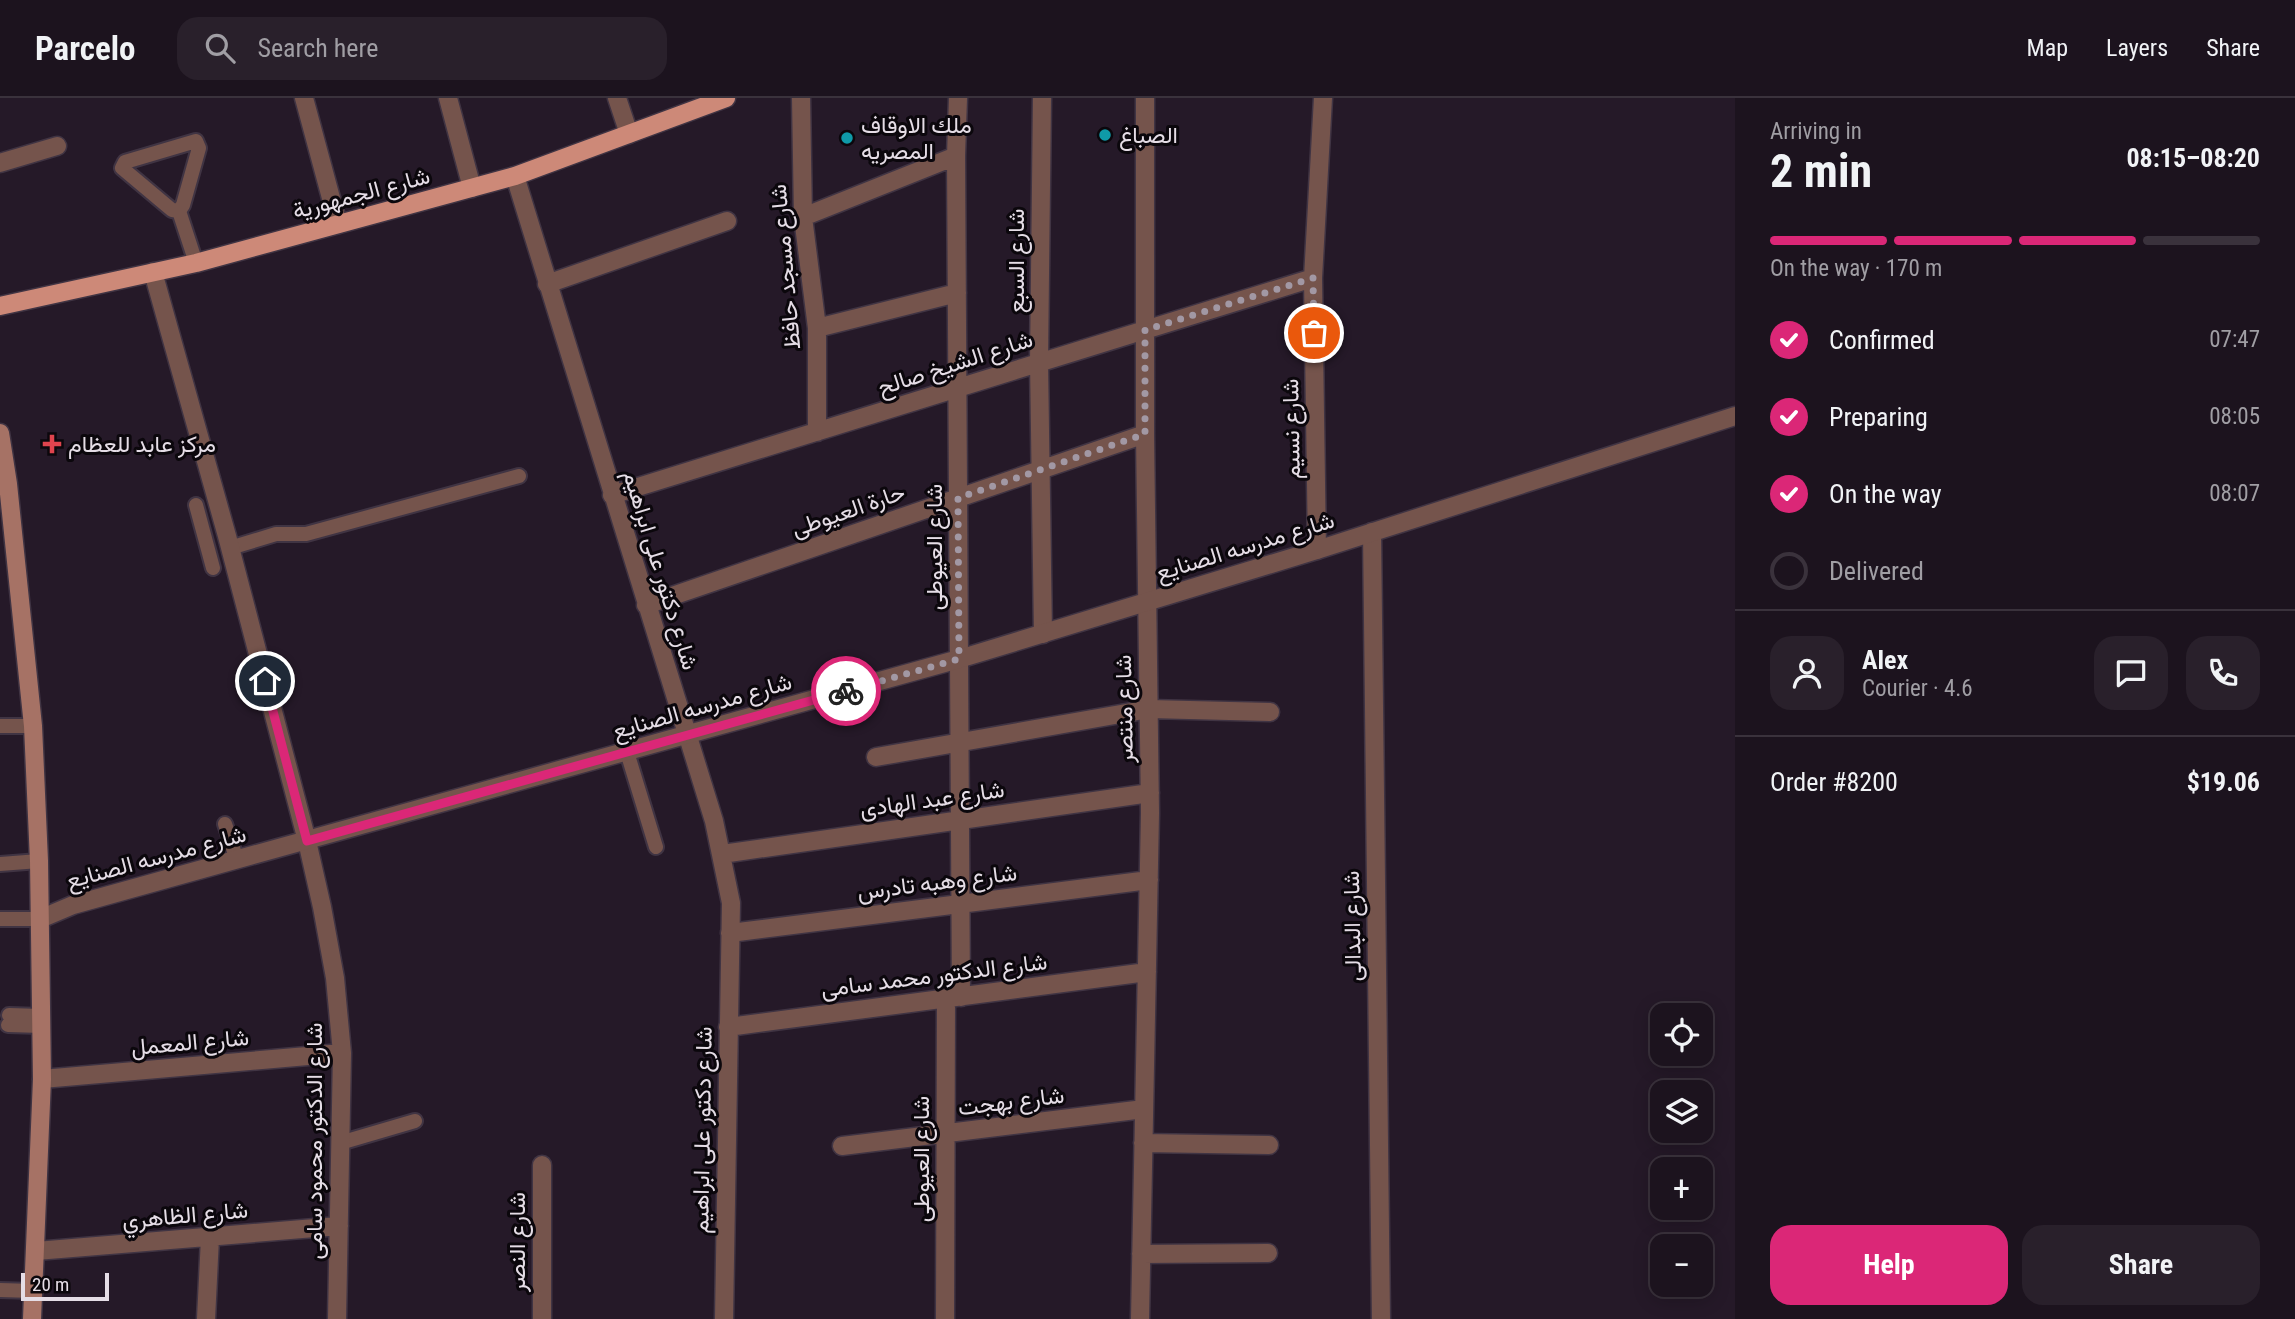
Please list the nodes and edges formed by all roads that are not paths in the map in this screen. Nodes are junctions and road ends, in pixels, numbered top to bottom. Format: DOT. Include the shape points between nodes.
graph roads {
  1 [pos="304,98"];
  2 [pos="448,98"];
  3 [pos="617,98"];
  4 [pos="726,98"];
  5 [pos="801,98"];
  6 [pos="958,98"];
  7 [pos="1042,98"];
  8 [pos="1145,98"];
  9 [pos="1323,98"];
  10 [pos="629,134"];
  11 [pos="57,146"];
  12 [pos="956,156"];
  13 [pos="0,163"];
  14 [pos="516,176"];
  15 [pos="472,188"];
  16 [pos="179,211"];
  17 [pos="803,217"];
  18 [pos="727,221"];
  19 [pos="338,224"];
  20 [pos="196,263"];
  21 [pos="153,272"];
  22 [pos="1313,278"];
  23 [pos="547,284"];
  24 [pos="957,293"];
  25 [pos="0,306"];
  26 [pos="817,328"];
  27 [pos="1145,330"];
  28 [pos="1040,362"];
  29 [pos="957,389"];
  30 [pos="1735,416"];
  31 [pos="817,432"];
  32 [pos="0,433"];
  33 [pos="1145,434"];
  34 [pos="1041,469"];
  35 [pos="519,476"];
  36 [pos="612,495"];
  37 [pos="958,498"];
  38 [pos="196,505"];
  39 [pos="1372,533"];
  40 [pos="206,542"];
  41 [pos="228,542"];
  42 [pos="1317,550"];
  43 [pos="213,568"];
  44 [pos="1147,602"];
  45 [pos="646,605"];
  46 [pos="1042,634"];
  47 [pos="959,659"];
  48 [pos="1149,709"];
  49 [pos="1270,712"];
  50 [pos="0,726"];
  51 [pos="33,726"];
  52 [pos="687,735"];
  53 [pos="959,742"];
  54 [pos="627,752"];
  55 [pos="876,757"];
  56 [pos="1150,793"];
  57 [pos="960,820"];
  58 [pos="225,824"];
  59 [pos="307,841"];
  60 [pos="656,847"];
  61 [pos="722,853"];
  62 [pos="237,860"];
  63 [pos="39,861"];
  64 [pos="0,864"];
  65 [pos="1149,880"];
  66 [pos="961,904"];
  67 [pos="0,919"];
  68 [pos="40,919"];
  69 [pos="730,933"];
  70 [pos="1147,972"];
  71 [pos="953,998"];
  72 [pos="8,1020"];
  73 [pos="41,1021"];
  74 [pos="728,1027"];
  75 [pos="342,1053"];
  76 [pos="42,1079"];
  77 [pos="1144,1109"];
  78 [pos="415,1121"];
  79 [pos="946,1133"];
  80 [pos="340,1143"];
  81 [pos="1143,1143"];
  82 [pos="1269,1145"];
  83 [pos="842,1146"];
  84 [pos="542,1165"];
  85 [pos="339,1226"];
  86 [pos="210,1238"];
  87 [pos="36,1251"];
  88 [pos="1268,1253"];
  89 [pos="1141,1255"];
  90 [pos="0,1290"];
  91 [pos="33,1291"];
  92 [pos="32,1319"];
  93 [pos="206,1319"];
  94 [pos="337,1319"];
  95 [pos="542,1319"];
  96 [pos="724,1319"];
  97 [pos="945,1319"];
  98 [pos="1140,1319"];
  99 [pos="1381,1319"];
  1 -- 19 [label="street"];
  2 -- 15 [label="street"];
  3 -- 10 [label="street"];
  4 -- 10 [label="main road, شارع الجمهورية"];
  5 -- 17 [label="street, شارع مسجد حافظ"];
  6 -- 12 [label="street, شارع العيوطى"];
  7 -- 28 [label="street, شارع السبع"];
  8 -- 27 [label="street, شارع منتصر"];
  9 -- 22 [label="street, شارع نسيم"];
  10 -- 14 [label="main road, شارع الجمهورية"];
  11 -- 13 [label="street"];
  12 -- 17 [label="street"];
  12 -- 24 [label="street, شارع العيوطى"];
  14 -- 15 [label="main road, شارع الجمهورية"];
  14 -- 23 [label="street, شارع دكتور على ابراهيم"];
  15 -- 19 [label="main road, شارع الجمهورية"];
  16 -- 16 [label="lane" via="172,210 122,164 196,141 199,148"];
  16 -- 20 [label="lane"];
  17 -- 26 [label="street, شارع مسجد حافظ"];
  18 -- 23 [label="street"];
  19 -- 20 [label="main road, شارع الجمهورية"];
  20 -- 21 [label="main road, شارع الجمهورية"];
  21 -- 25 [label="main road, شارع الجمهورية"];
  21 -- 41 [label="street, شارع الدكتور محمود سامى"];
  22 -- 27 [label="street, شارع الشيخ صالح"];
  22 -- 42 [label="street, شارع نسيم"];
  23 -- 36 [label="street, شارع دكتور على ابراهيم"];
  24 -- 26 [label="street"];
  24 -- 29 [label="street, شارع العيوطى"];
  26 -- 31 [label="street, شارع مسجد حافظ"];
  27 -- 28 [label="street, شارع الشيخ صالح"];
  27 -- 33 [label="street, شارع منتصر"];
  28 -- 29 [label="street, شارع الشيخ صالح"];
  28 -- 34 [label="street, شارع السبع"];
  29 -- 31 [label="street, شارع الشيخ صالح"];
  29 -- 37 [label="street, شارع العيوطى"];
  30 -- 39 [label="street, شارع مدرسه الصنايع"];
  31 -- 36 [label="street, شارع الشيخ صالح"];
  32 -- 51 [label="main road"];
  33 -- 34 [label="street, حارة العيوطى"];
  33 -- 44 [label="street, شارع منتصر"];
  34 -- 37 [label="street, حارة العيوطى"];
  34 -- 46 [label="street, شارع السبع"];
  35 -- 41 [label="lane" via="306,534"];
  36 -- 45 [label="street, شارع دكتور على ابراهيم"];
  37 -- 45 [label="street, حارة العيوطى"];
  37 -- 47 [label="street, شارع العيوطى"];
  38 -- 40 [label="lane"];
  39 -- 42 [label="street, شارع مدرسه الصنايع"];
  39 -- 99 [label="street, شارع البدالى"];
  40 -- 41 [label="lane"];
  40 -- 43 [label="lane"];
  41 -- 59 [label="street, شارع الدكتور محمود سامى"];
  42 -- 44 [label="street, شارع مدرسه الصنايع"];
  44 -- 46 [label="street, شارع مدرسه الصنايع"];
  44 -- 48 [label="street, شارع منتصر"];
  45 -- 52 [label="street, شارع دكتور على ابراهيم"];
  46 -- 47 [label="street, شارع مدرسه الصنايع"];
  47 -- 52 [label="street, شارع مدرسه الصنايع"];
  47 -- 53 [label="street, شارع العيوطى"];
  48 -- 49 [label="street"];
  48 -- 53 [label="street"];
  48 -- 56 [label="street, شارع منتصر"];
  50 -- 51 [label="lane"];
  51 -- 63 [label="main road"];
  52 -- 54 [label="street, شارع مدرسه الصنايع"];
  52 -- 61 [label="street, شارع دكتور على ابراهيم"];
  53 -- 55 [label="street"];
  53 -- 57 [label="street, شارع العيوطى"];
  54 -- 59 [label="street, شارع مدرسه الصنايع"];
  54 -- 60 [label="lane"];
  56 -- 57 [label="street, شارع عبد الهادى"];
  56 -- 65 [label="street, شارع منتصر"];
  57 -- 61 [label="street, شارع عبد الهادى"];
  57 -- 66 [label="street, شارع العيوطى"];
  58 -- 62 [label="lane"];
  59 -- 62 [label="street, شارع مدرسه الصنايع"];
  59 -- 75 [label="street, شارع الدكتور محمود سامى" via="335,978"];
  61 -- 69 [label="street, شارع دكتور على ابراهيم" via="731,902"];
  62 -- 68 [label="street, شارع مدرسه الصنايع" via="73,905"];
  63 -- 64 [label="lane"];
  63 -- 68 [label="main road"];
  65 -- 66 [label="street, شارع وهبه تادرس"];
  65 -- 70 [label="street, شارع منتصر"];
  66 -- 69 [label="street, شارع وهبه تادرس"];
  66 -- 71 [label="street, شارع العيوطى"];
  67 -- 68 [label="lane"];
  68 -- 73 [label="main road"];
  69 -- 74 [label="street, شارع دكتور على ابراهيم"];
  70 -- 71 [label="street, شارع الدكتور محمد سامى"];
  70 -- 77 [label="street, شارع منتصر"];
  71 -- 74 [label="street, شارع الدكتور محمد سامى"];
  71 -- 79 [label="street, شارع العيوطى"];
  72 -- 73 [label="lane"];
  73 -- 76 [label="main road"];
  74 -- 96 [label="street, شارع دكتور على ابراهيم"];
  75 -- 76 [label="street, شارع المعمل"];
  75 -- 80 [label="street, شارع الدكتور محمود سامى"];
  76 -- 87 [label="main road"];
  77 -- 79 [label="street, شارع بهجت"];
  77 -- 81 [label="street, شارع منتصر"];
  78 -- 80 [label="lane"];
  79 -- 83 [label="street, شارع بهجت"];
  79 -- 97 [label="street, شارع العيوطى"];
  80 -- 85 [label="street, شارع الدكتور محمود سامى"];
  81 -- 82 [label="street"];
  81 -- 89 [label="street, شارع منتصر"];
  84 -- 95 [label="street, شارع النصر"];
  85 -- 86 [label="street, شارع الظاهري"];
  85 -- 94 [label="street, شارع الدكتور محمود سامى"];
  86 -- 87 [label="street, شارع الظاهري"];
  86 -- 93 [label="street"];
  87 -- 91 [label="main road"];
  88 -- 89 [label="street"];
  89 -- 98 [label="street, شارع منتصر"];
  90 -- 91 [label="lane"];
  91 -- 92 [label="main road"];
}
